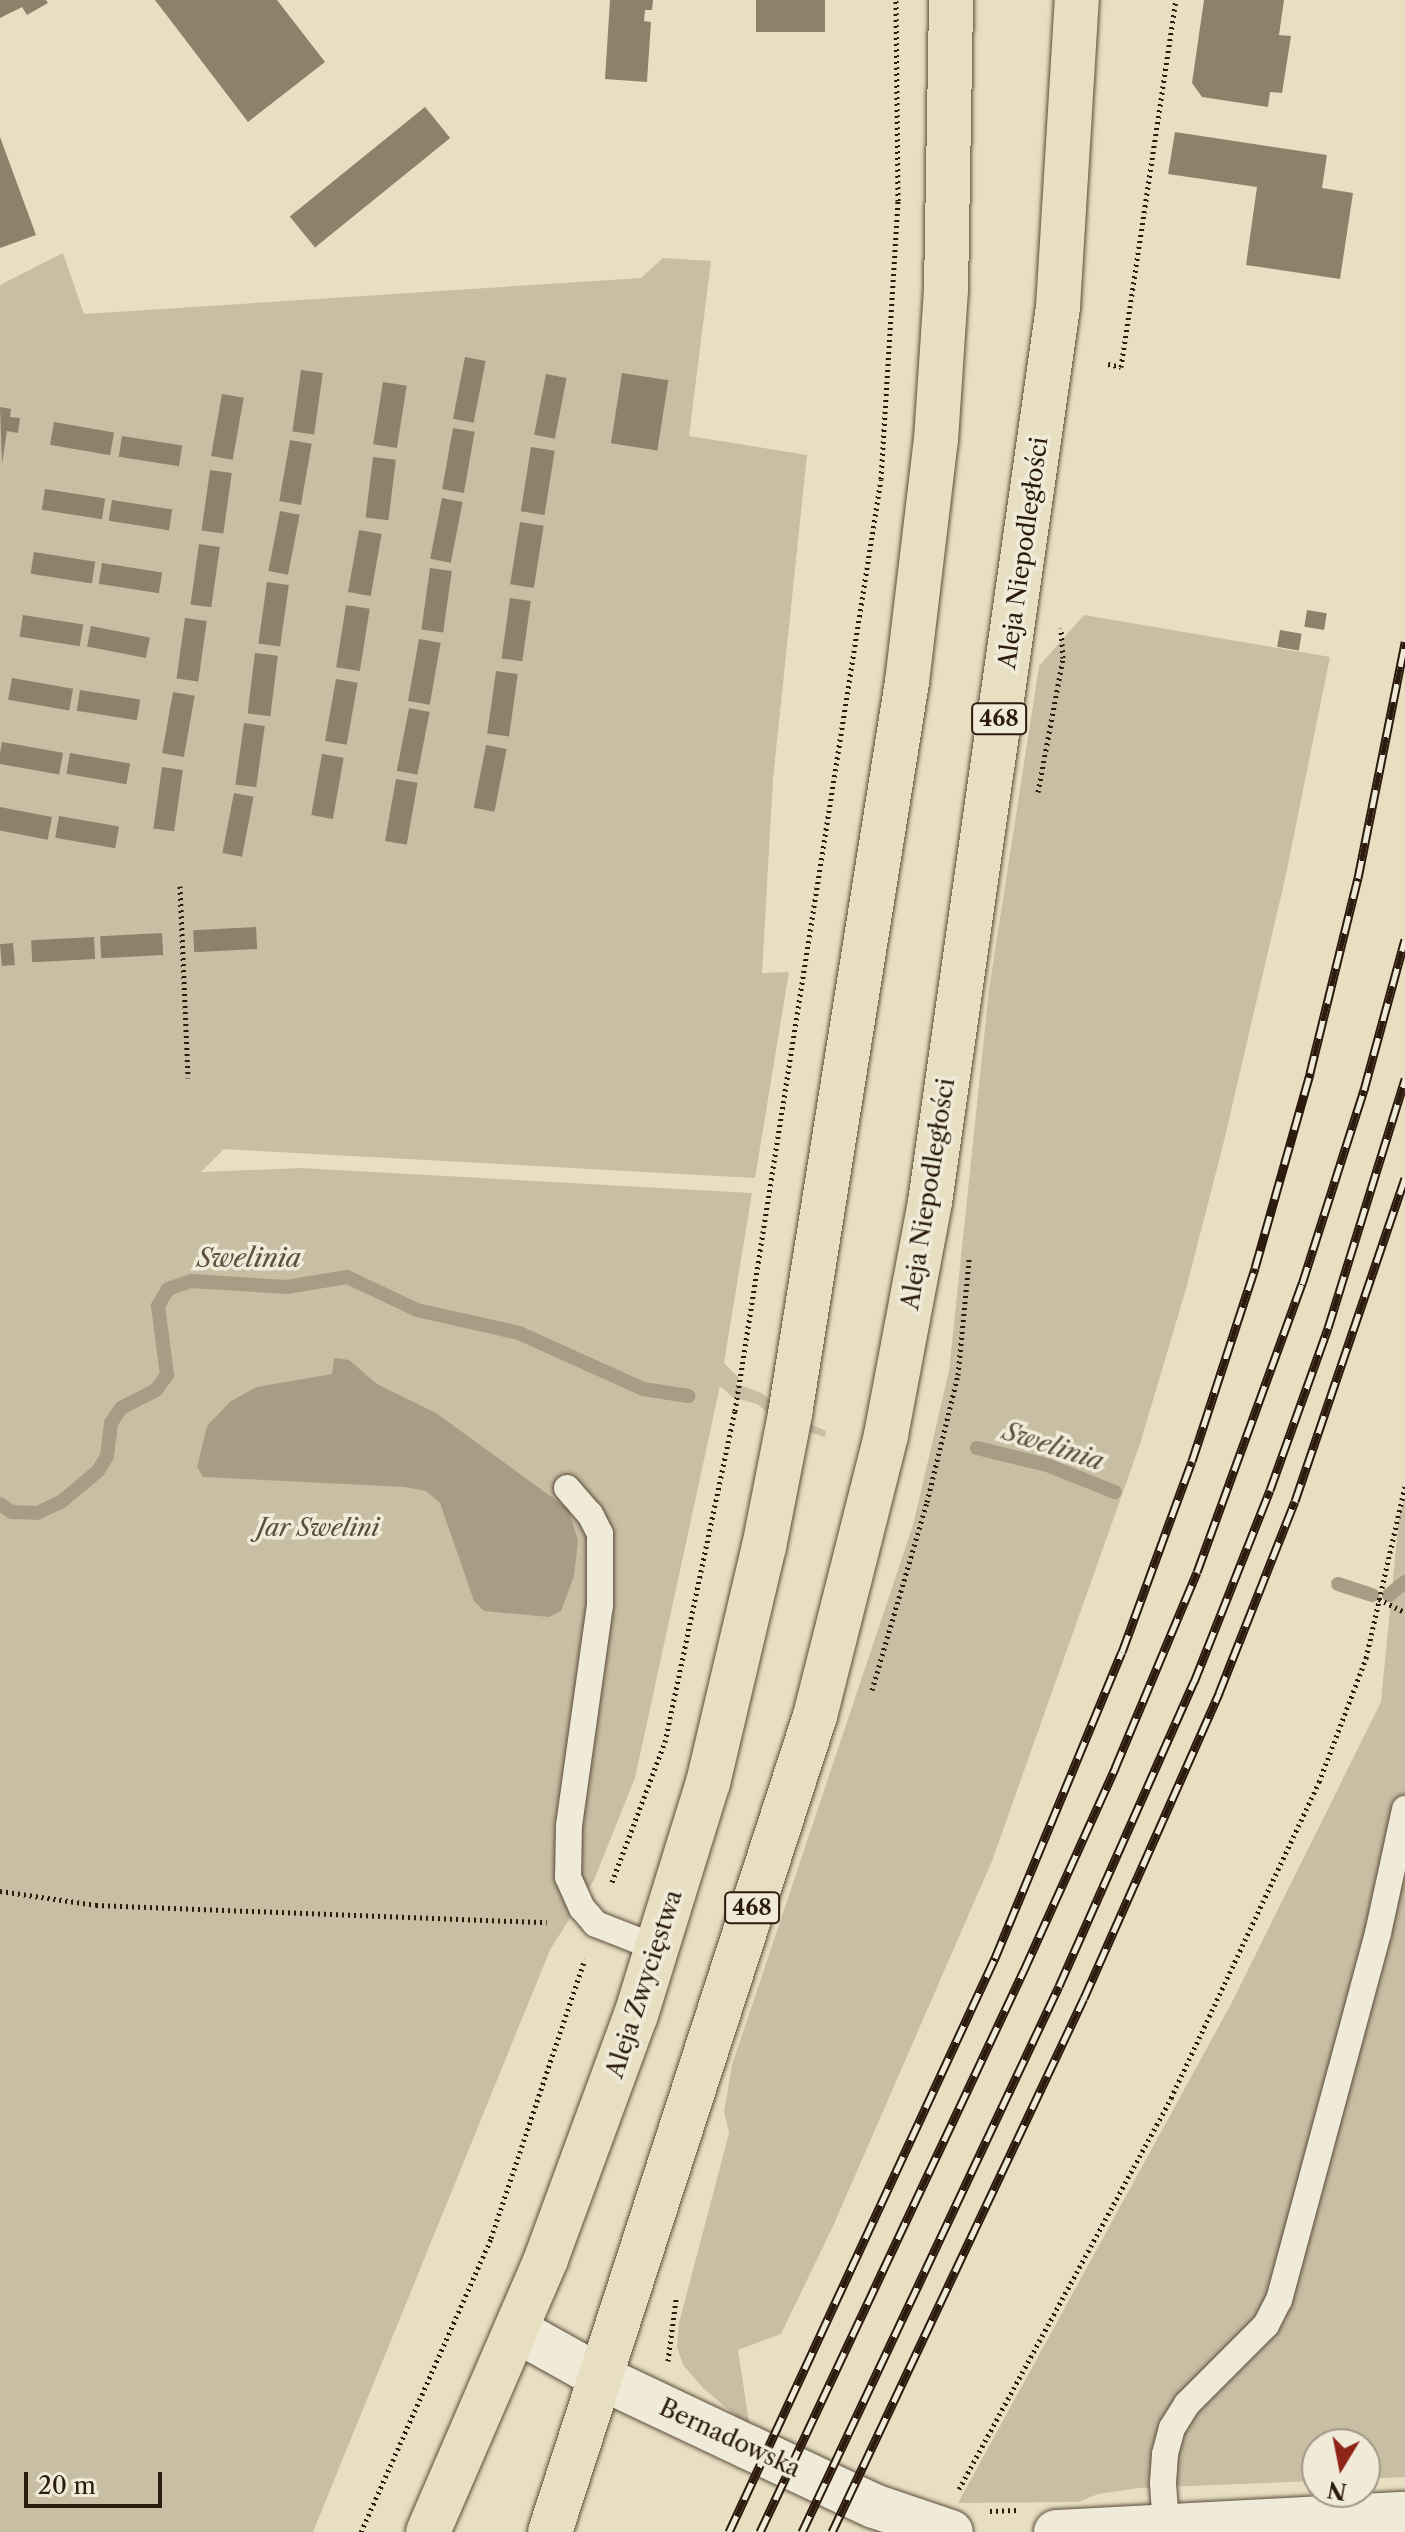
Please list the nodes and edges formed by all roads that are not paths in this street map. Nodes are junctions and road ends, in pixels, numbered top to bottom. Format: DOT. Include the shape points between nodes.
graph roads {
  1 [pos="951,0"];
  2 [pos="1077,0"];
  3 [pos="567,1488"];
  4 [pos="1405,1809"];
  5 [pos="657,1948"];
  6 [pos="516,2330"];
  7 [pos="602,2378"];
  8 [pos="1405,2514"];
  9 [pos="1041,2521"];
  10 [pos="946,2524"];
  11 [pos="1166,2529"];
  12 [pos="428,2532"];
  13 [pos="550,2532"];
  1 -- 5 [label="main road, Aleja Zwycięstwa" via="946,290 936,440 907,682 764,1547 708,1783"];
  2 -- 7 [label="main road, Aleja Niepodległości / 468" via="1058,307 932,1187 886,1435 815,1716"];
  3 -- 5 [label="lane" via="600,1534 600,1605 569,1826 568,1877 596,1924"];
  4 -- 11 [label="lane" via="1378,1933 1279,2300 1266,2325 1187,2404 1172,2428 1163,2483"];
  5 -- 6 [label="main road, Aleja Zwycięstwa" via="568,2202"];
  6 -- 7 [label="street, Bernadowska"];
  6 -- 12 [label="main road, Aleja Zwycięstwa"];
  7 -- 10 [label="street, Bernadowska" via="874,2506"];
  7 -- 13 [label="main road, 468"];
  8 -- 11 [label="street"];
  9 -- 11 [label="street"];
}
